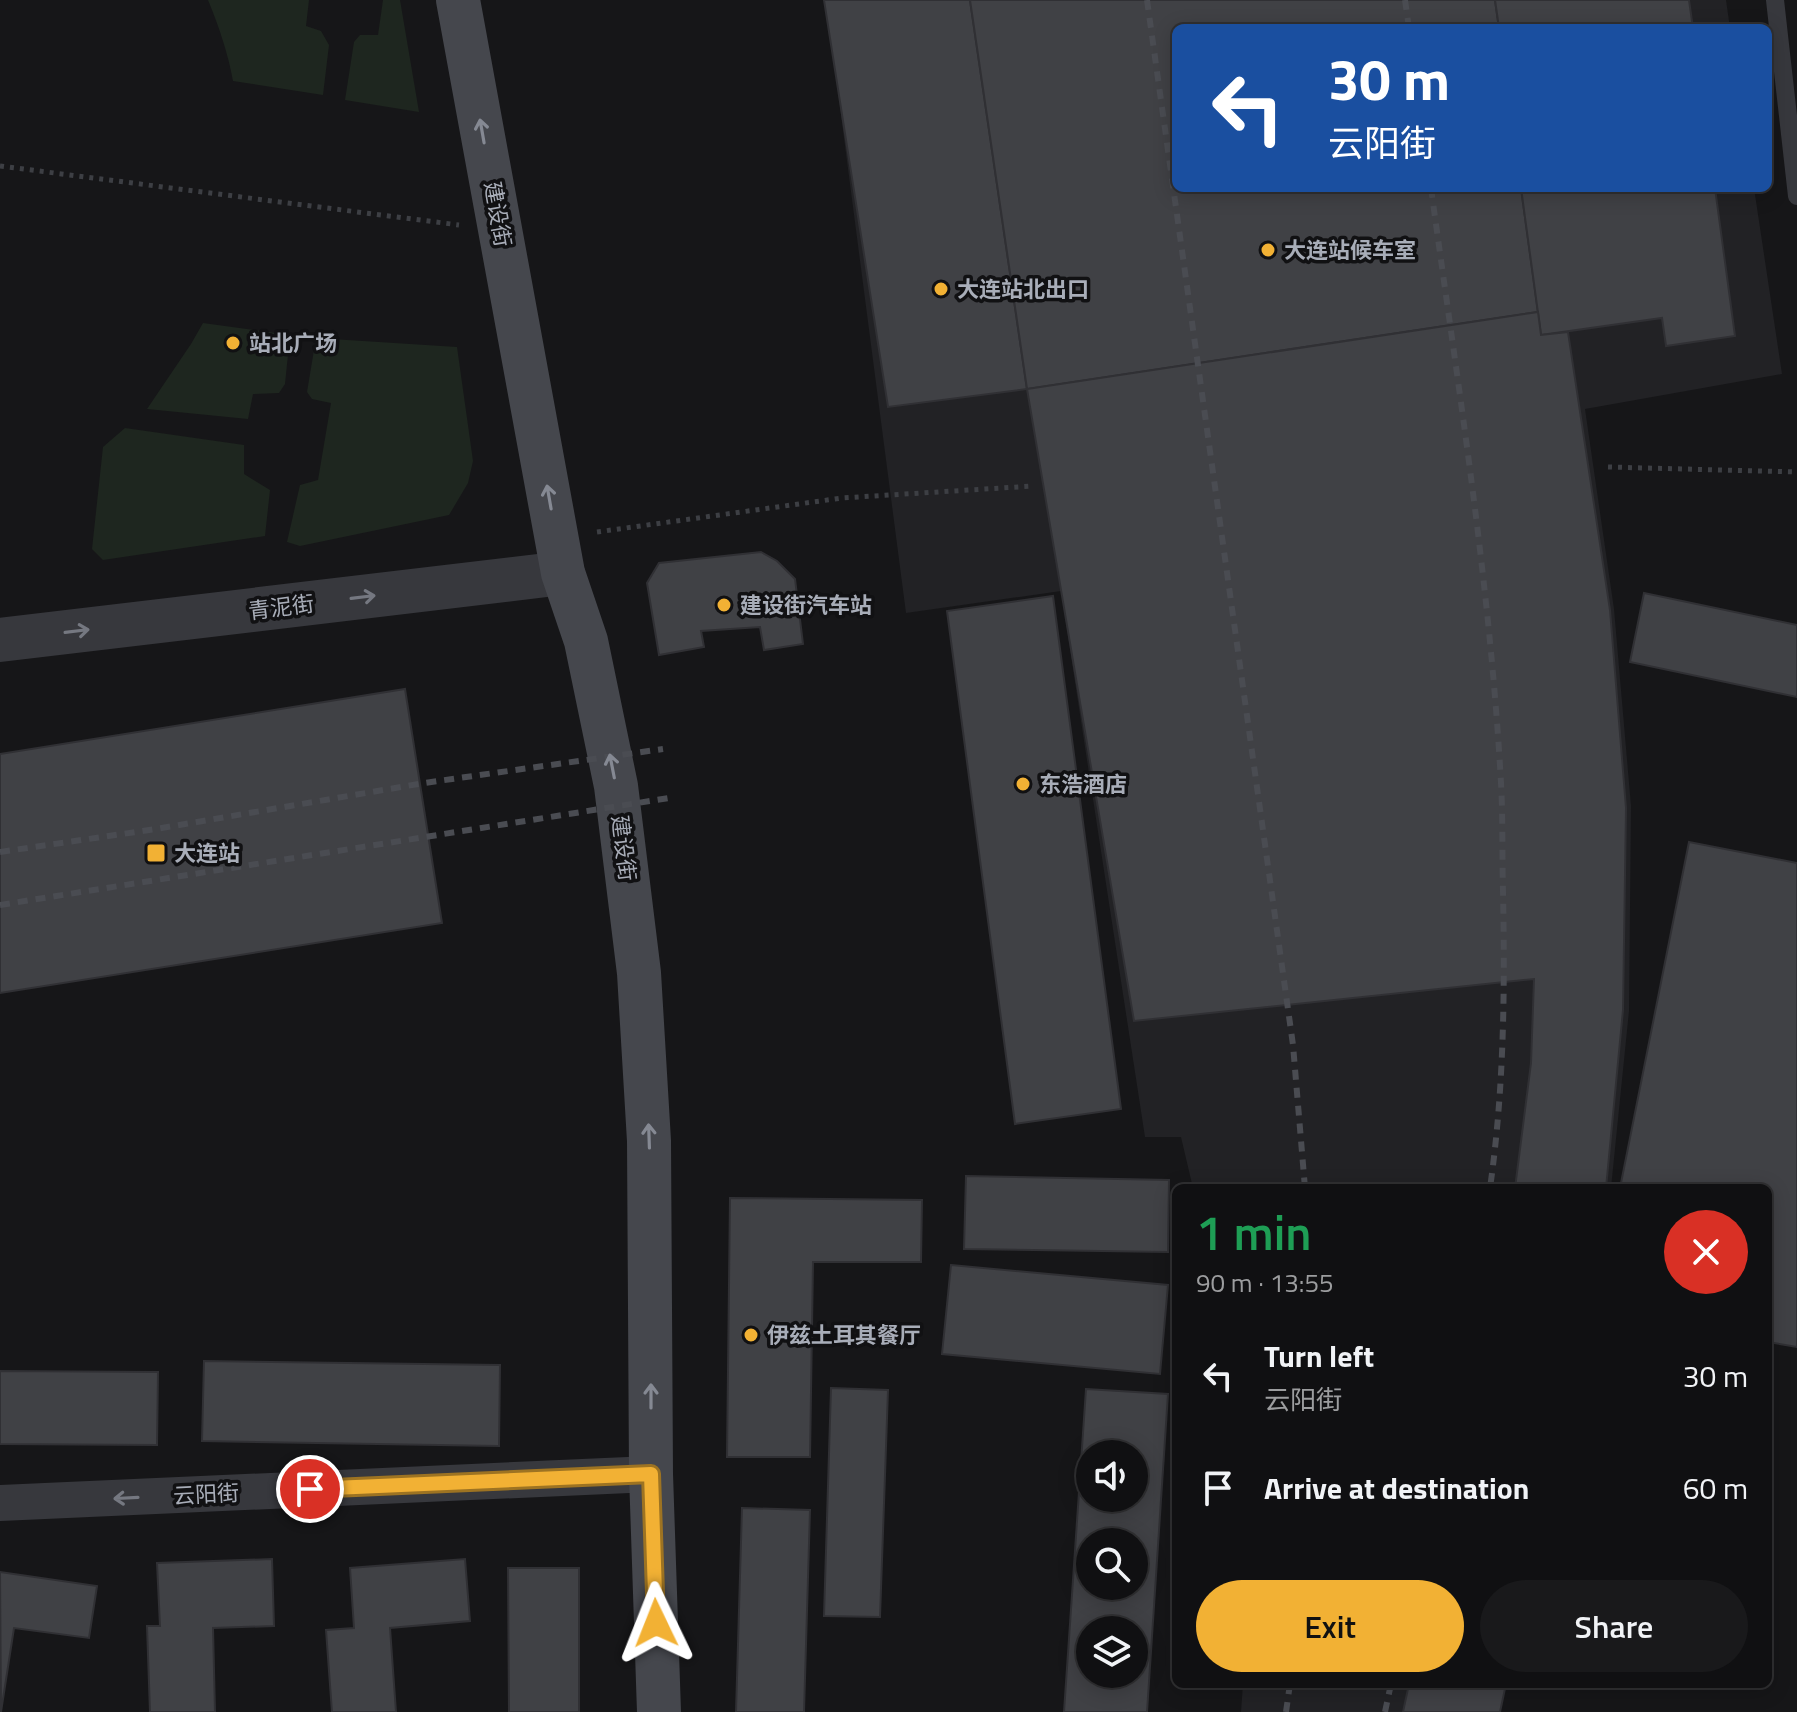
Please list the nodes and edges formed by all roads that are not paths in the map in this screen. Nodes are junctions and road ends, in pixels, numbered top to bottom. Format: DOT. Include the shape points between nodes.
graph roads {
  1 [pos="458,0"];
  2 [pos="1775,0"];
  3 [pos="1797,196"];
  4 [pos="560,555"];
  5 [pos="0,640"];
  6 [pos="651,1474"];
  7 [pos="0,1503"];
  8 [pos="659,1712"];
  4 -- 1 [label="main road, 建设街, one-way"];
  2 -- 3 [label="lane"];
  5 -- 4 [label="street, 青泥街, one-way"];
  6 -- 4 [label="main road, 建设街, one-way" via="649,1141 639,973 616,786 586,641"];
  6 -- 7 [label="street, 云阳街, one-way"];
  6 -- 8 [label="main road, 建设街"];
}
